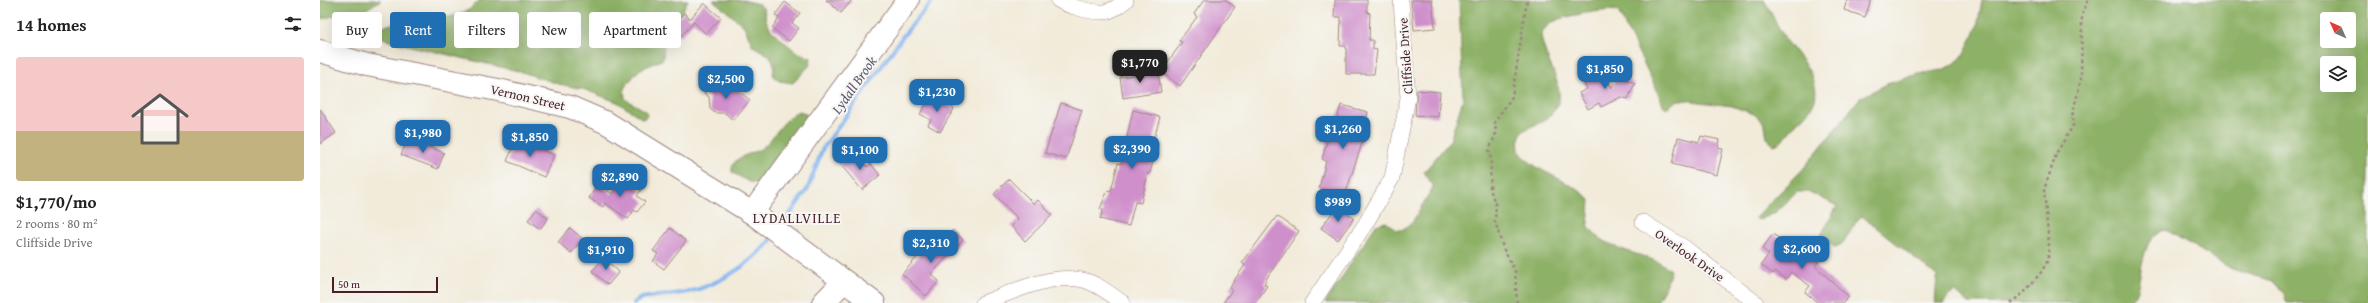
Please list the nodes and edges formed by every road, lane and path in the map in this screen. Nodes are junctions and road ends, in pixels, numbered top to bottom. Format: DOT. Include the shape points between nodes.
graph roads {
  1 [pos="908,0"];
  2 [pos="1058,0"];
  3 [pos="1126,0"];
  4 [pos="1401,0"];
  5 [pos="1527,0"];
  6 [pos="2088,0"];
  7 [pos="320,51"];
  8 [pos="752,214"];
  9 [pos="1643,222"];
  10 [pos="843,282"];
  11 [pos="823,303"];
  12 [pos="874,303"];
  13 [pos="983,303"];
  14 [pos="1123,303"];
  15 [pos="1312,303"];
  16 [pos="1517,303"];
  17 [pos="1756,303"];
  18 [pos="2010,303"];
  1 -- 8 [label="street"];
  2 -- 3 [label="street" via="1066,5 1104,12 1116,8"];
  4 -- 15 [label="street, Cliffside Drive" via="1408,98 1392,178 1366,223"];
  5 -- 16 [label="path" via="1512,96 1495,121 1496,133 1489,151 1490,189 1496,206 1495,221 1503,248 1515,271"];
  6 -- 18 [label="path" via="2082,14 2081,80 2072,116 2073,126 2058,152 2044,190 2048,260 2024,293"];
  7 -- 8 [label="street, Vernon Street" via="367,65 498,90 570,107 607,123"];
  8 -- 10 [label="street, Vernon Street"];
  9 -- 17 [label="street, Overlook Drive" via="1685,248"];
  10 -- 11 [label="street"];
  10 -- 12 [label="street, Vernon Street"];
  13 -- 14 [label="street" via="1036,284 1060,279 1083,280"];
}
